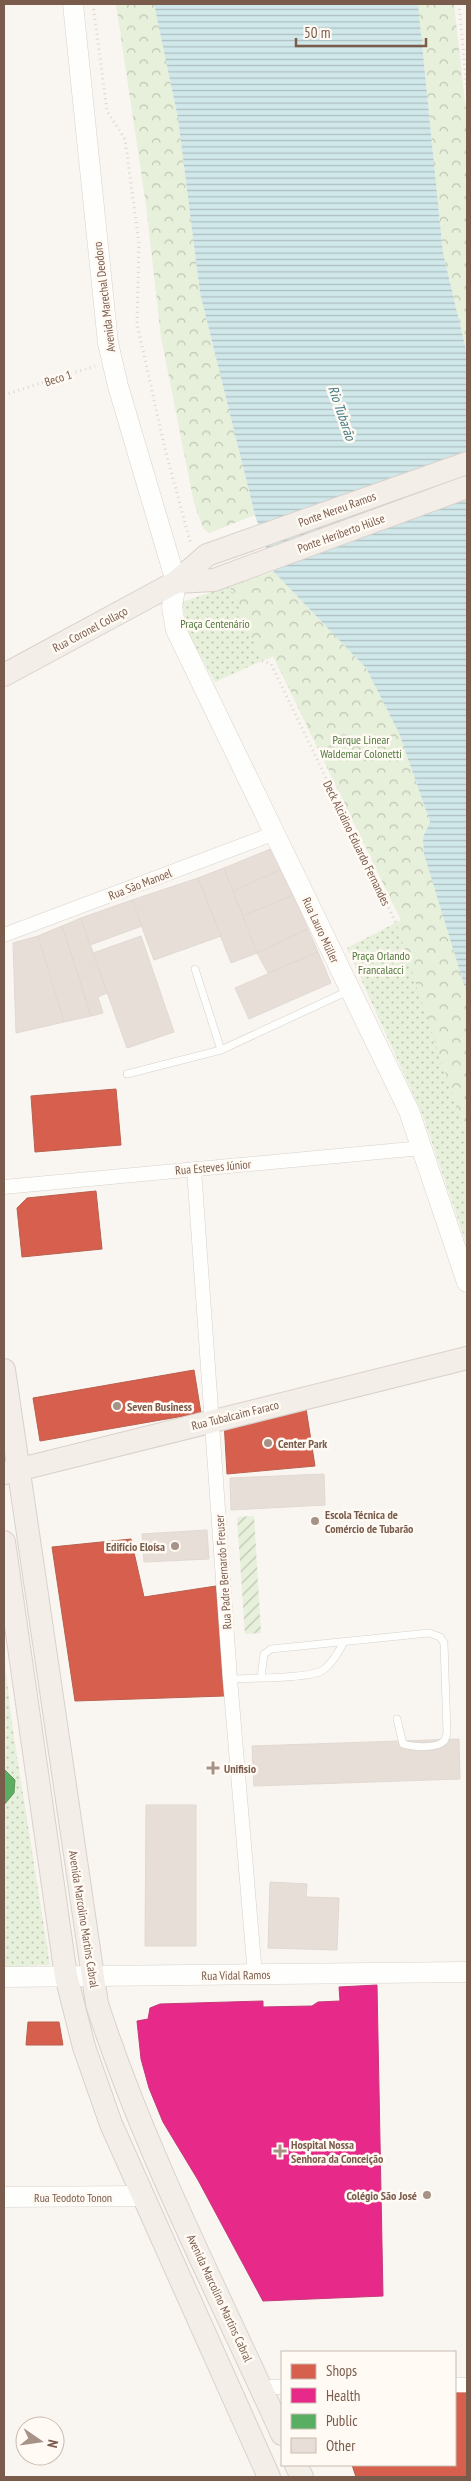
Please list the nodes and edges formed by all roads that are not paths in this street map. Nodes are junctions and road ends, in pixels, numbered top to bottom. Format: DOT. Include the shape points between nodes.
graph roads {
  1 [pos="73,4"];
  2 [pos="467,463"];
  3 [pos="467,487"];
  4 [pos="176,582"];
  5 [pos="4,675"];
  6 [pos="275,833"];
  7 [pos="4,935"];
  8 [pos="195,969"];
  9 [pos="349,990"];
  10 [pos="221,1050"];
  11 [pos="127,1074"];
  12 [pos="422,1148"];
  13 [pos="194,1169"];
  14 [pos="4,1187"];
  15 [pos="467,1282"];
  16 [pos="467,1358"];
  17 [pos="4,1370"];
  18 [pos="213,1421"];
  19 [pos="11,1471"];
  20 [pos="4,1542"];
  21 [pos="344,1642"];
  22 [pos="261,1677"];
  23 [pos="230,1679"];
  24 [pos="397,1719"];
  25 [pos="467,1972"];
  26 [pos="255,1975"];
  27 [pos="66,1976"];
  28 [pos="92,1976"];
  29 [pos="4,1977"];
  30 [pos="142,2196"];
  31 [pos="4,2197"];
  32 [pos="192,2237"];
  33 [pos="272,2387"];
  34 [pos="281,2429"];
  35 [pos="269,2477"];
  1 -- 4 [label="main road, Avenida Marechal Deodoro" via="104,310 112,360"];
  2 -- 4 [label="main road, Ponte Nereu Ramos" via="200,551"];
  3 -- 4 [label="main road, Ponte Heriberto Hülse" via="214,580"];
  4 -- 5 [label="main road, Rua Coronel Collaço"];
  4 -- 6 [label="main road, Rua Lauro Müller" via="172,607 176,630"];
  6 -- 7 [label="street, Rua São Manoel"];
  6 -- 9 [label="main road, Rua Lauro Müller"];
  8 -- 10 [label="lane"];
  9 -- 10 [label="lane"];
  9 -- 12 [label="main road, Rua Lauro Müller" via="409,1112"];
  10 -- 11 [label="lane"];
  12 -- 13 [label="street, Rua Esteves Júnior"];
  12 -- 15 [label="main road, Rua Lauro Müller"];
  13 -- 14 [label="street, Rua Esteves Júnior"];
  13 -- 18 [label="street, Rua Padre Bernardo Freuser"];
  16 -- 18 [label="main road, Rua Tubalcaim Faraco"];
  17 -- 19 [label="main road, Avenida Marcolino Martins Cabral"];
  18 -- 19 [label="main road, Rua Tubalcaim Faraco"];
  18 -- 23 [label="street, Rua Padre Bernardo Freuser"];
  19 -- 28 [label="main road, Avenida Marcolino Martins Cabral"];
  20 -- 27 [label="main road, Avenida Marcolino Martins Cabral"];
  21 -- 22 [label="lane" via="331,1664 321,1672"];
  21 -- 22 [label="lane" via="267,1650 262,1660"];
  21 -- 24 [label="lane" via="430,1633 440,1637 444,1643 447,1733 444,1741 435,1746 403,1744"];
  22 -- 23 [label="lane"];
  23 -- 26 [label="street, Rua Padre Bernardo Freuser"];
  25 -- 26 [label="main road, Rua Vidal Ramos"];
  26 -- 28 [label="main road, Rua Vidal Ramos"];
  27 -- 28 [label="main road, Rua Vidal Ramos"];
  27 -- 29 [label="main road, Rua Vidal Ramos"];
  27 -- 30 [label="main road, Avenida Marcolino Martins Cabral" via="98,2090"];
  28 -- 32 [label="main road, Avenida Marcolino Martins Cabral" via="97,2004 126,2086"];
  30 -- 31 [label="main road, Rua Teodoto Tonon"];
  30 -- 32 [label="main road" via="155,2196 163,2202"];
  30 -- 35 [label="main road, Avenida Marcolino Martins Cabral"];
  32 -- 33 [label="main road, Avenida Marcolino Martins Cabral"];
  33 -- 34 [label="main road, Avenida Marcolino Martins Cabral"];
}
